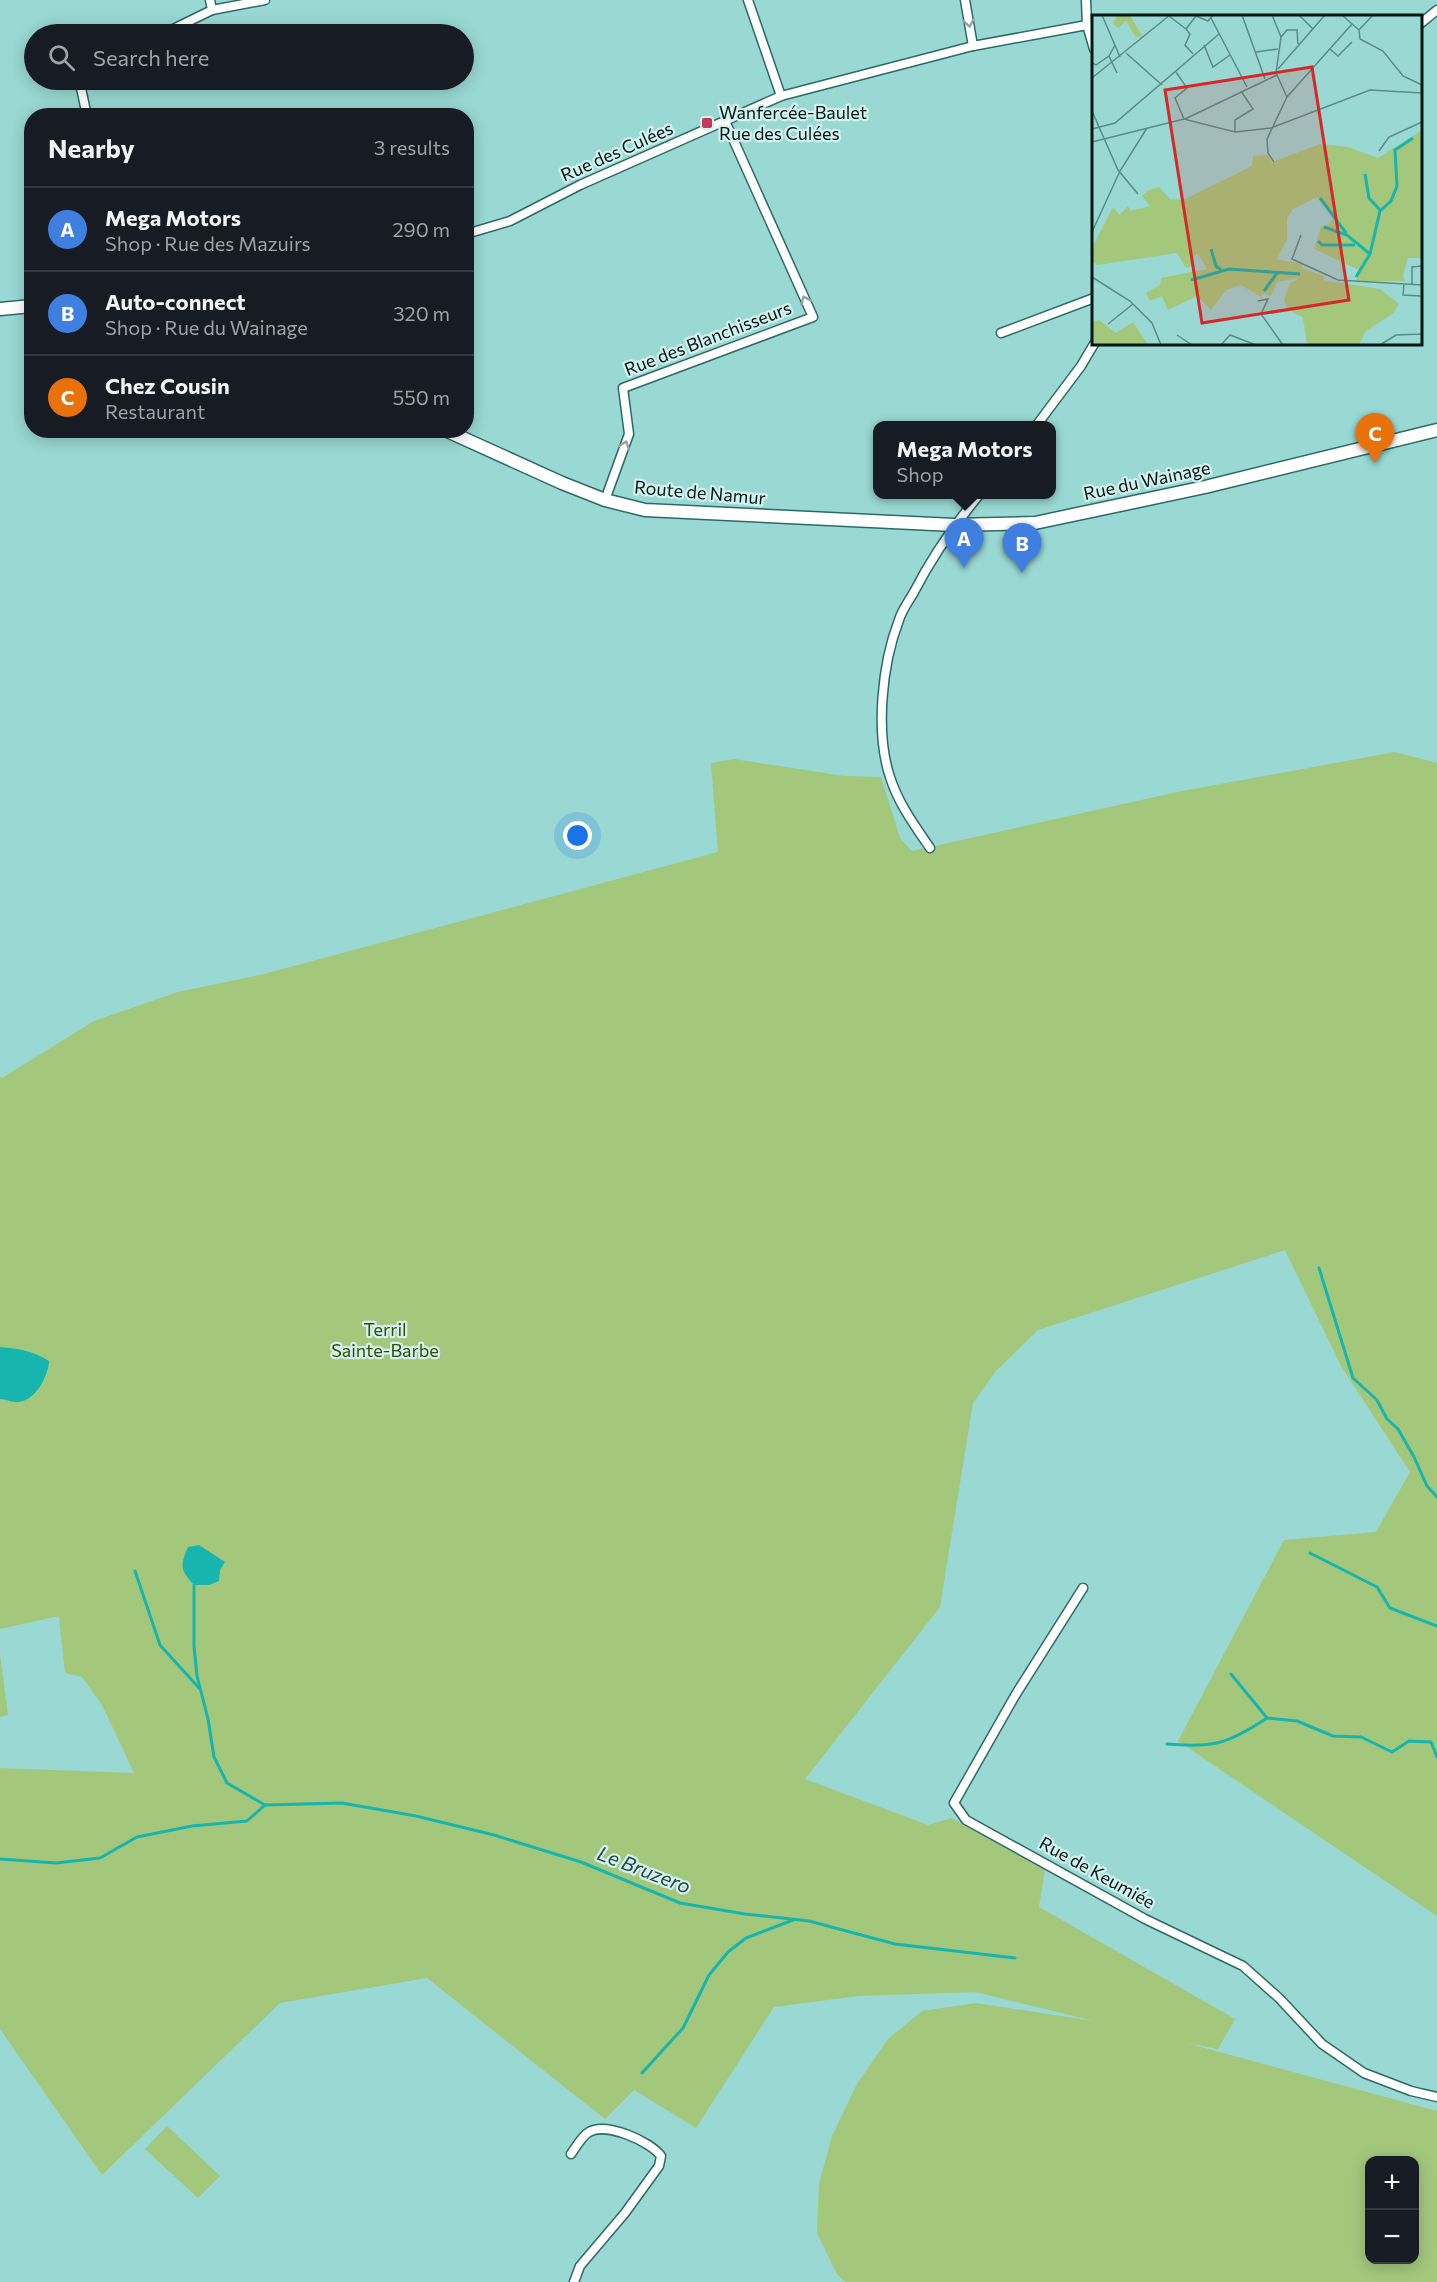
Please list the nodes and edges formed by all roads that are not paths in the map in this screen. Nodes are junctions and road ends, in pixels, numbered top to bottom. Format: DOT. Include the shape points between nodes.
graph roads {
  1 [pos="210,0"];
  2 [pos="265,0"];
  3 [pos="748,0"];
  4 [pos="965,0"];
  5 [pos="1086,0"];
  6 [pos="212,10"];
  7 [pos="1437,10"];
  8 [pos="1422,22"];
  9 [pos="183,24"];
  10 [pos="1087,24"];
  11 [pos="1092,42"];
  12 [pos="973,46"];
  13 [pos="81,90"];
  14 [pos="781,96"];
  15 [pos="85,108"];
  16 [pos="725,121"];
  17 [pos="474,232"];
  18 [pos="1092,299"];
  19 [pos="24,307"];
  20 [pos="0,309"];
  21 [pos="1001,333"];
  22 [pos="1093,345"];
  23 [pos="1040,421"];
  24 [pos="1437,430"];
  25 [pos="463,438"];
  26 [pos="977,499"];
  27 [pos="605,500"];
  28 [pos="823,519"];
  29 [pos="954,525"];
  30 [pos="930,848"];
  31 [pos="1083,1588"];
  32 [pos="1437,2097"];
  33 [pos="571,2154"];
  34 [pos="573,2282"];
  1 -- 6 [label="street"];
  2 -- 6 [label="street"];
  3 -- 14 [label="street"];
  4 -- 12 [label="street, one-way"];
  5 -- 10 [label="street"];
  6 -- 9 [label="street"];
  7 -- 8 [label="street"];
  10 -- 11 [label="street"];
  10 -- 12 [label="street, Rue des Culées"];
  12 -- 14 [label="street, Rue des Culées"];
  13 -- 15 [label="street"];
  14 -- 16 [label="street, Rue des Culées"];
  16 -- 17 [label="street, Rue des Culées" via="580,185 510,221"];
  27 -- 16 [label="street, Rue des Blanchisseurs, one-way" via="629,434 623,388 813,317"];
  18 -- 21 [label="street"];
  19 -- 20 [label="main road"];
  22 -- 23 [label="street"];
  24 -- 29 [label="main road, Rue du Wainage" via="1205,487 1035,523"];
  25 -- 27 [label="main road, Route de Namur"];
  26 -- 29 [label="street"];
  27 -- 28 [label="main road, Route de Namur" via="645,510"];
  28 -- 29 [label="main road, Rue du Wainage"];
  29 -- 30 [label="street" via="899,620 886,672 883,734 890,778 903,807"];
  31 -- 32 [label="street, Rue de Keumiée" via="954,1803 966,1820 1145,1918 1243,1966 1322,2044 1364,2073"];
  33 -- 34 [label="street" via="586,2133 605,2128 651,2146 662,2156 625,2213 580,2266"];
}
